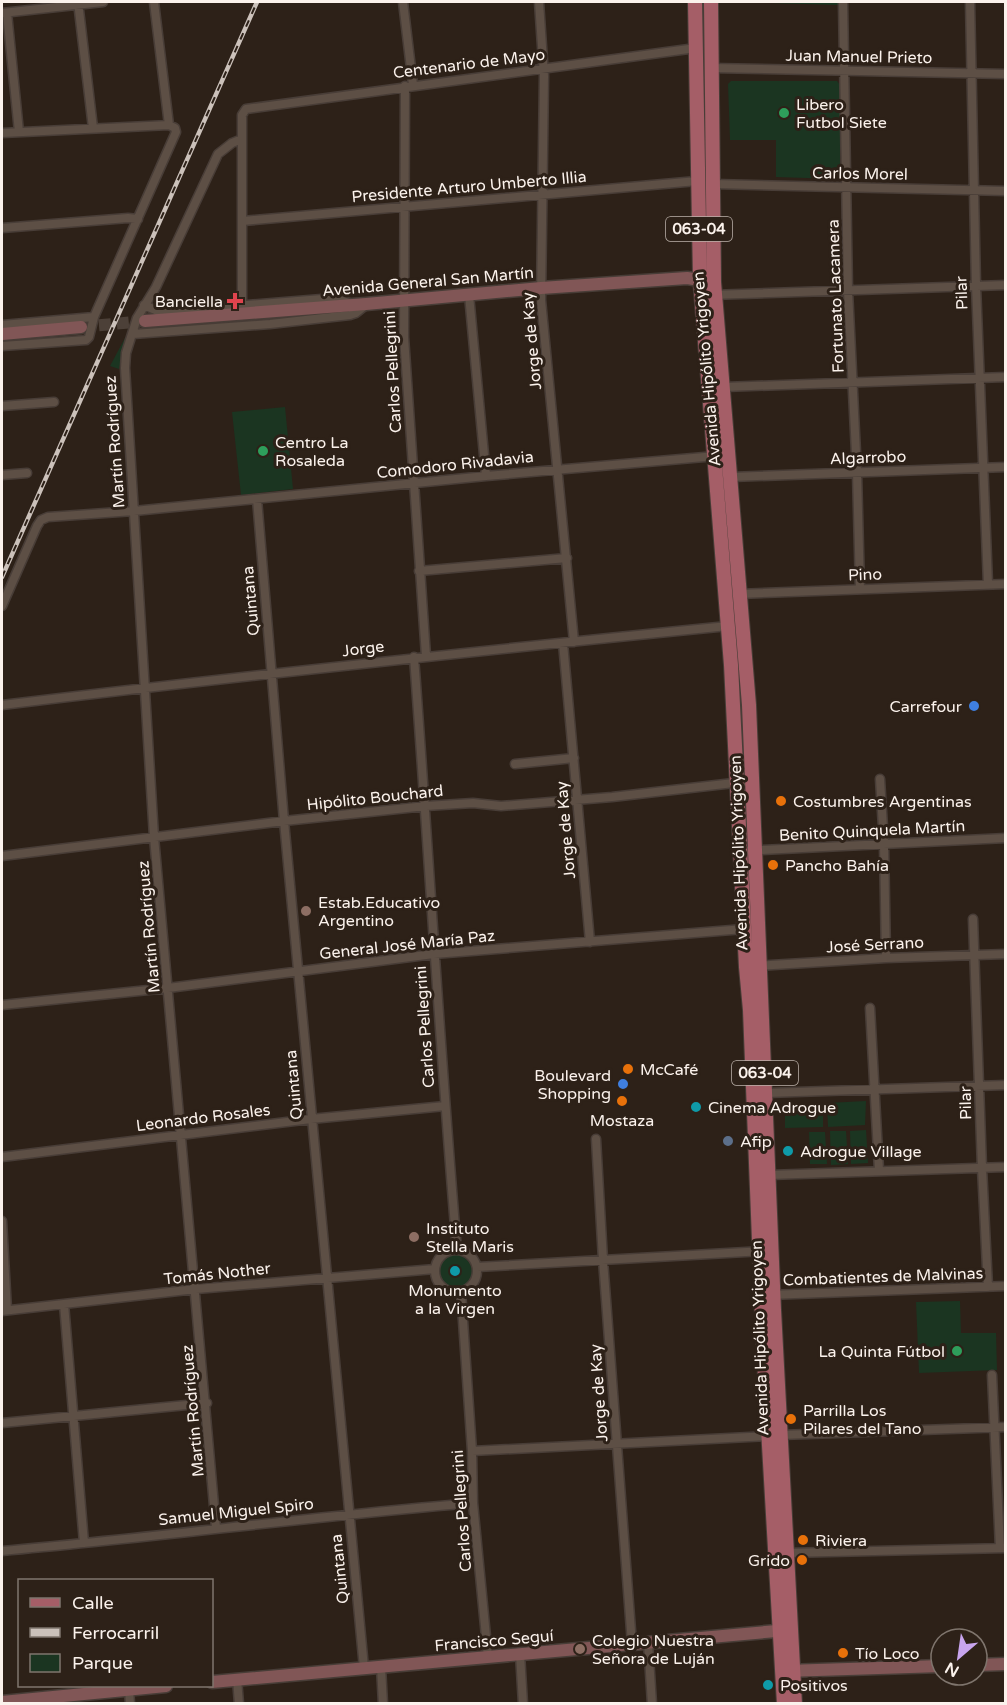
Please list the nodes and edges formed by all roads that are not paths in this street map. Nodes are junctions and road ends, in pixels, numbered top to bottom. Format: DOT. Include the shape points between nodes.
graph roads {
  1 [pos="103,2"];
  2 [pos="154,2"];
  3 [pos="403,2"];
  4 [pos="539,2"];
  5 [pos="695,2"];
  6 [pos="711,2"];
  7 [pos="843,2"];
  8 [pos="970,2"];
  9 [pos="78,3"];
  10 [pos="4,13"];
  11 [pos="696,48"];
  12 [pos="544,68"];
  13 [pos="711,68"];
  14 [pos="844,70"];
  15 [pos="972,74"];
  16 [pos="1005,74"];
  17 [pos="409,85"];
  18 [pos="169,125"];
  19 [pos="93,128"];
  20 [pos="19,132"];
  21 [pos="2,133"];
  22 [pos="239,140"];
  23 [pos="697,182"];
  24 [pos="714,184"];
  25 [pos="847,187"];
  26 [pos="975,190"];
  27 [pos="1005,191"];
  28 [pos="543,195"];
  29 [pos="403,207"];
  30 [pos="138,219"];
  31 [pos="243,221"];
  32 [pos="2,228"];
  33 [pos="1005,285"];
  34 [pos="976,286"];
  35 [pos="541,288"];
  36 [pos="707,288"];
  37 [pos="848,291"];
  38 [pos="468,295"];
  39 [pos="403,301"];
  40 [pos="242,304"];
  41 [pos="144,305"];
  42 [pos="360,305"];
  43 [pos="94,317"];
  44 [pos="140,323"];
  45 [pos="2,325"];
  46 [pos="86,328"];
  47 [pos="2,334"];
  48 [pos="133,334"];
  49 [pos="2,346"];
  50 [pos="1005,376"];
  51 [pos="980,377"];
  52 [pos="852,383"];
  53 [pos="724,387"];
  54 [pos="54,402"];
  55 [pos="2,406"];
  56 [pos="716,456"];
  57 [pos="1005,467"];
  58 [pos="984,468"];
  59 [pos="559,469"];
  60 [pos="27,473"];
  61 [pos="857,473"];
  62 [pos="2,475"];
  63 [pos="486,476"];
  64 [pos="731,477"];
  65 [pos="414,483"];
  66 [pos="257,499"];
  67 [pos="134,511"];
  68 [pos="567,558"];
  69 [pos="420,571"];
  70 [pos="987,584"];
  71 [pos="1005,584"];
  72 [pos="860,589"];
  73 [pos="740,594"];
  74 [pos="726,595"];
  75 [pos="2,606"];
  76 [pos="728,626"];
  77 [pos="574,642"];
  78 [pos="563,643"];
  79 [pos="426,656"];
  80 [pos="414,657"];
  81 [pos="272,675"];
  82 [pos="144,688"];
  83 [pos="2,705"];
  84 [pos="574,758"];
  85 [pos="515,764"];
  86 [pos="880,779"];
  87 [pos="745,782"];
  88 [pos="578,799"];
  89 [pos="426,806"];
  90 [pos="284,821"];
  91 [pos="154,837"];
  92 [pos="1005,838"];
  93 [pos="884,844"];
  94 [pos="748,851"];
  95 [pos="2,856"];
  96 [pos="973,919"];
  97 [pos="744,929"];
  98 [pos="590,942"];
  99 [pos="434,954"];
  100 [pos="1005,954"];
  101 [pos="975,956"];
  102 [pos="886,958"];
  103 [pos="753,966"];
  104 [pos="298,972"];
  105 [pos="168,988"];
  106 [pos="2,1005"];
  107 [pos="870,1008"];
  108 [pos="1005,1085"];
  109 [pos="980,1086"];
  110 [pos="874,1088"];
  111 [pos="766,1093"];
  112 [pos="445,1106"];
  113 [pos="311,1119"];
  114 [pos="182,1135"];
  115 [pos="596,1139"];
  116 [pos="2,1157"];
  117 [pos="1005,1167"];
  118 [pos="982,1168"];
  119 [pos="879,1170"];
  120 [pos="769,1175"];
  121 [pos="2,1221"];
  122 [pos="457,1250"];
  123 [pos="766,1251"];
  124 [pos="603,1260"];
  125 [pos="477,1267"];
  126 [pos="435,1269"];
  127 [pos="327,1277"];
  128 [pos="1005,1286"];
  129 [pos="988,1287"];
  130 [pos="196,1289"];
  131 [pos="461,1292"];
  132 [pos="768,1295"];
  133 [pos="64,1304"];
  134 [pos="4,1310"];
  135 [pos="992,1375"];
  136 [pos="207,1403"];
  137 [pos="73,1417"];
  138 [pos="2,1423"];
  139 [pos="995,1427"];
  140 [pos="1005,1427"];
  141 [pos="774,1436"];
  142 [pos="617,1443"];
  143 [pos="472,1450"];
  144 [pos="473,1503"];
  145 [pos="348,1514"];
  146 [pos="216,1528"];
  147 [pos="84,1544"];
  148 [pos="1003,1548"];
  149 [pos="2,1551"];
  150 [pos="786,1553"];
  151 [pos="786,1630"];
  152 [pos="648,1642"];
  153 [pos="632,1644"];
  154 [pos="520,1654"];
  155 [pos="488,1657"];
  156 [pos="1005,1664"];
  157 [pos="989,1665"];
  158 [pos="381,1666"];
  159 [pos="929,1666"];
  160 [pos="364,1668"];
  161 [pos="788,1671"];
  162 [pos="237,1680"];
  163 [pos="213,1682"];
  164 [pos="154,1687"];
  165 [pos="129,1689"];
  166 [pos="26,1701"];
  167 [pos="2,1702"];
  168 [pos="130,1704"];
  169 [pos="239,1704"];
  170 [pos="383,1704"];
  171 [pos="523,1704"];
  172 [pos="652,1704"];
  173 [pos="784,1704"];
  174 [pos="795,1704"];
  1 -- 9 [label="street"];
  2 -- 18 [label="street"];
  3 -- 17 [label="street, Carlos Pellegrini"];
  4 -- 12 [label="street, Jorge de Kay"];
  5 -- 11 [label="main road, Avenida Hipólito Yrigoyen / 063-04"];
  6 -- 13 [label="main road, Avenida Hipólito Yrigoyen / 063-04"];
  7 -- 14 [label="street, Fortunato Lacamera"];
  8 -- 15 [label="street, Pilar"];
  9 -- 10 [label="street"];
  9 -- 19 [label="street"];
  10 -- 20 [label="street"];
  11 -- 12 [label="street, Centenario de Mayo"];
  11 -- 23 [label="main road, Avenida Hipólito Yrigoyen / 063-04"];
  12 -- 17 [label="street, Centenario de Mayo"];
  12 -- 28 [label="street, Jorge de Kay"];
  13 -- 14 [label="street, Juan Manuel Prieto"];
  13 -- 24 [label="main road, Avenida Hipólito Yrigoyen / 063-04"];
  14 -- 15 [label="street, Juan Manuel Prieto"];
  14 -- 25 [label="street, Fortunato Lacamera"];
  15 -- 16 [label="street, Juan Manuel Prieto"];
  15 -- 26 [label="street, Pilar"];
  17 -- 22 [label="street, Centenario de Mayo" via="246,108"];
  17 -- 29 [label="street, Carlos Pellegrini"];
  18 -- 19 [label="street"];
  18 -- 30 [label="street" via="176,132"];
  19 -- 20 [label="street"];
  20 -- 21 [label="street"];
  22 -- 31 [label="street"];
  22 -- 41 [label="street, Martín Rodríguez" via="218,154"];
  23 -- 28 [label="street, Presidente Arturo Umberto Illia"];
  23 -- 36 [label="main road, Avenida Hipólito Yrigoyen / 063-04"];
  24 -- 25 [label="street, Carlos Morel"];
  24 -- 36 [label="main road, Avenida Hipólito Yrigoyen / 063-04"];
  25 -- 26 [label="street, Carlos Morel"];
  25 -- 37 [label="street, Fortunato Lacamera"];
  26 -- 27 [label="street, Carlos Morel"];
  26 -- 34 [label="street, Pilar"];
  28 -- 29 [label="street, Presidente Arturo Umberto Illia"];
  28 -- 35 [label="street, Jorge de Kay"];
  29 -- 31 [label="street, Presidente Arturo Umberto Illia"];
  29 -- 39 [label="street, Carlos Pellegrini"];
  30 -- 32 [label="street"];
  30 -- 43 [label="street"];
  31 -- 40 [label="street"];
  33 -- 34 [label="street"];
  34 -- 37 [label="street"];
  34 -- 51 [label="street, Pilar"];
  35 -- 36 [label="main road, Avenida General San Martín" via="687,278"];
  35 -- 38 [label="main road, Avenida General San Martín"];
  35 -- 59 [label="street, Jorge de Kay"];
  36 -- 37 [label="street"];
  36 -- 53 [label="main road, Avenida Hipólito Yrigoyen / 063-04"];
  36 -- 56 [label="main road, Avenida Hipólito Yrigoyen / 063-04"];
  37 -- 52 [label="street, Fortunato Lacamera"];
  38 -- 39 [label="main road, Avenida General San Martín"];
  38 -- 63 [label="street"];
  39 -- 42 [label="main road, Avenida General San Martín"];
  39 -- 65 [label="street, Carlos Pellegrini"];
  40 -- 41 [label="street" via="160,312"];
  40 -- 42 [label="street" via="334,298"];
  41 -- 44 [label="street, Martín Rodríguez"];
  42 -- 44 [label="main road, Avenida General San Martín"];
  42 -- 48 [label="street" via="350,315"];
  43 -- 45 [label="street"];
  43 -- 46 [label="street"];
  44 -- 48 [label="street, Martín Rodríguez"];
  46 -- 47 [label="main road"];
  46 -- 49 [label="street" via="86,340"];
  48 -- 67 [label="street, Martín Rodríguez" via="125,368"];
  50 -- 51 [label="street"];
  51 -- 52 [label="street"];
  51 -- 58 [label="street, Pilar"];
  52 -- 53 [label="street"];
  52 -- 61 [label="street, Fortunato Lacamera"];
  53 -- 64 [label="main road, Avenida Hipólito Yrigoyen / 063-04"];
  54 -- 55 [label="street"];
  56 -- 59 [label="street, Comodoro Rivadavia"];
  56 -- 74 [label="main road, Avenida Hipólito Yrigoyen / 063-04"];
  57 -- 58 [label="street, Algarrobo"];
  58 -- 61 [label="street, Algarrobo"];
  58 -- 70 [label="street, Pilar"];
  59 -- 63 [label="street, Comodoro Rivadavia"];
  59 -- 68 [label="street, Jorge de Kay"];
  60 -- 62 [label="street"];
  61 -- 64 [label="street, Algarrobo"];
  61 -- 72 [label="street, Fortunato Lacamera"];
  63 -- 65 [label="street, Comodoro Rivadavia"];
  64 -- 73 [label="main road, Avenida Hipólito Yrigoyen / 063-04"];
  65 -- 66 [label="street, Comodoro Rivadavia"];
  65 -- 69 [label="street, Carlos Pellegrini"];
  66 -- 67 [label="street, Comodoro Rivadavia"];
  66 -- 81 [label="street, Quintana"];
  67 -- 75 [label="street, Comodoro Rivadavia" via="41,520"];
  67 -- 82 [label="street, Martín Rodríguez"];
  68 -- 69 [label="street"];
  68 -- 77 [label="street, Jorge de Kay"];
  69 -- 79 [label="street, Carlos Pellegrini"];
  70 -- 71 [label="street, Pino"];
  70 -- 72 [label="street, Pino"];
  72 -- 73 [label="street, Pino"];
  73 -- 74 [label="street, Pino"];
  73 -- 87 [label="main road, Avenida Hipólito Yrigoyen / 063-04" via="749,705"];
  74 -- 76 [label="main road, Avenida Hipólito Yrigoyen / 063-04"];
  76 -- 77 [label="street, Jorge"];
  76 -- 87 [label="main road, Avenida Hipólito Yrigoyen / 063-04"];
  77 -- 78 [label="street, Jorge"];
  78 -- 79 [label="street, Jorge"];
  78 -- 84 [label="street, Jorge de Kay"];
  79 -- 80 [label="street, Jorge"];
  80 -- 81 [label="street, Jorge"];
  80 -- 89 [label="street, Carlos Pellegrini"];
  81 -- 82 [label="street, Jorge"];
  81 -- 90 [label="street, Quintana"];
  82 -- 83 [label="street, Jorge"];
  82 -- 91 [label="street, Martín Rodríguez"];
  84 -- 85 [label="street"];
  84 -- 88 [label="street, Jorge de Kay"];
  86 -- 93 [label="street"];
  87 -- 88 [label="street, Hipólito Bouchard"];
  87 -- 94 [label="main road, Avenida Hipólito Yrigoyen / 063-04"];
  88 -- 89 [label="street, Hipólito Bouchard" via="501,806 473,802"];
  88 -- 98 [label="street, Jorge de Kay"];
  89 -- 90 [label="street, Hipólito Bouchard"];
  89 -- 99 [label="street, Carlos Pellegrini"];
  90 -- 91 [label="street, Hipólito Bouchard"];
  90 -- 104 [label="street, Quintana"];
  91 -- 95 [label="street, Hipólito Bouchard"];
  91 -- 105 [label="street, Martín Rodríguez"];
  92 -- 93 [label="street, Benito Quinquela Martín"];
  93 -- 94 [label="street, Benito Quinquela Martín"];
  93 -- 102 [label="street"];
  94 -- 97 [label="main road, Avenida Hipólito Yrigoyen / 063-04"];
  94 -- 103 [label="main road, Avenida Hipólito Yrigoyen / 063-04"];
  96 -- 101 [label="street, Pilar"];
  97 -- 98 [label="street, General José María Paz"];
  97 -- 103 [label="main road, Avenida Hipólito Yrigoyen / 063-04"];
  98 -- 99 [label="street, General José María Paz"];
  99 -- 104 [label="street, General José María Paz"];
  99 -- 112 [label="street, Carlos Pellegrini"];
  100 -- 101 [label="street, José Serrano"];
  101 -- 102 [label="street, José Serrano"];
  101 -- 109 [label="street, Pilar"];
  102 -- 103 [label="street, José Serrano"];
  103 -- 111 [label="main road, Avenida Hipólito Yrigoyen / 063-04"];
  103 -- 123 [label="main road, Avenida Hipólito Yrigoyen / 063-04" via="750,1010"];
  104 -- 105 [label="street, General José María Paz"];
  104 -- 113 [label="street, Quintana"];
  105 -- 106 [label="street, General José María Paz"];
  105 -- 114 [label="street, Martín Rodríguez"];
  107 -- 110 [label="street"];
  108 -- 109 [label="street"];
  109 -- 110 [label="street"];
  109 -- 118 [label="street, Pilar"];
  110 -- 111 [label="street"];
  110 -- 119 [label="street"];
  111 -- 120 [label="main road, Avenida Hipólito Yrigoyen / 063-04"];
  112 -- 113 [label="street, Leonardo Rosales"];
  112 -- 122 [label="street, Carlos Pellegrini"];
  113 -- 114 [label="street, Leonardo Rosales"];
  113 -- 127 [label="street, Quintana"];
  114 -- 116 [label="street, Leonardo Rosales"];
  114 -- 130 [label="street, Martín Rodríguez"];
  115 -- 124 [label="street, Jorge de Kay"];
  117 -- 118 [label="street"];
  118 -- 119 [label="street"];
  118 -- 129 [label="street, Pilar"];
  119 -- 120 [label="street"];
  120 -- 123 [label="main road, Avenida Hipólito Yrigoyen / 063-04"];
  121 -- 134 [label="street"];
  122 -- 125 [label="street" via="469,1255"];
  122 -- 126 [label="street" via="445,1253"];
  123 -- 124 [label="street"];
  123 -- 132 [label="main road, Avenida Hipólito Yrigoyen / 063-04"];
  124 -- 125 [label="street"];
  124 -- 142 [label="street, Jorge de Kay"];
  125 -- 131 [label="street" via="472,1285"];
  126 -- 127 [label="street, Tomás Nother"];
  126 -- 131 [label="street" via="444,1289"];
  127 -- 130 [label="street, Tomás Nother"];
  127 -- 145 [label="street, Quintana"];
  128 -- 129 [label="street, Combatientes de Malvinas"];
  129 -- 132 [label="street, Combatientes de Malvinas"];
  130 -- 133 [label="street, Tomás Nother"];
  130 -- 136 [label="street, Martín Rodríguez"];
  131 -- 143 [label="street, Carlos Pellegrini"];
  132 -- 141 [label="main road, Avenida Hipólito Yrigoyen / 063-04"];
  133 -- 134 [label="street, Tomás Nother"];
  133 -- 137 [label="street"];
  135 -- 139 [label="street"];
  136 -- 137 [label="street"];
  136 -- 146 [label="street, Martín Rodríguez"];
  137 -- 138 [label="street"];
  137 -- 147 [label="street"];
  139 -- 140 [label="street"];
  139 -- 141 [label="street"];
  139 -- 148 [label="street"];
  141 -- 142 [label="street"];
  141 -- 150 [label="main road, Avenida Hipólito Yrigoyen / 063-04"];
  141 -- 151 [label="main road, Avenida Hipólito Yrigoyen / 063-04"];
  142 -- 143 [label="street"];
  142 -- 153 [label="street, Jorge de Kay"];
  143 -- 144 [label="street, Carlos Pellegrini"];
  144 -- 145 [label="street, Samuel Miguel Spiro"];
  144 -- 155 [label="street, Carlos Pellegrini"];
  145 -- 146 [label="street, Samuel Miguel Spiro"];
  145 -- 160 [label="street, Quintana"];
  146 -- 147 [label="street, Samuel Miguel Spiro"];
  147 -- 149 [label="street, Samuel Miguel Spiro"];
  148 -- 150 [label="street"];
  150 -- 151 [label="main road, Avenida Hipólito Yrigoyen / 063-04"];
  151 -- 152 [label="main road, Francisco Seguí"];
  151 -- 161 [label="main road, Avenida Hipólito Yrigoyen / 063-04"];
  152 -- 153 [label="main road, Francisco Seguí"];
  152 -- 172 [label="street"];
  153 -- 154 [label="main road, Francisco Seguí"];
  154 -- 155 [label="main road, Francisco Seguí"];
  154 -- 171 [label="street"];
  155 -- 158 [label="main road, Francisco Seguí"];
  156 -- 157 [label="main road"];
  158 -- 160 [label="main road, Francisco Seguí"];
  158 -- 170 [label="street"];
  159 -- 161 [label="main road"];
  160 -- 162 [label="main road, Francisco Seguí"];
  161 -- 173 [label="main road, Avenida Hipólito Yrigoyen / 063-04"];
  161 -- 174 [label="main road, Avenida Hipólito Yrigoyen / 063-04"];
  162 -- 163 [label="main road, Francisco Seguí"];
  162 -- 169 [label="street"];
  164 -- 165 [label="main road"];
  165 -- 166 [label="main road"];
  165 -- 168 [label="street"];
  166 -- 167 [label="main road"];
}
